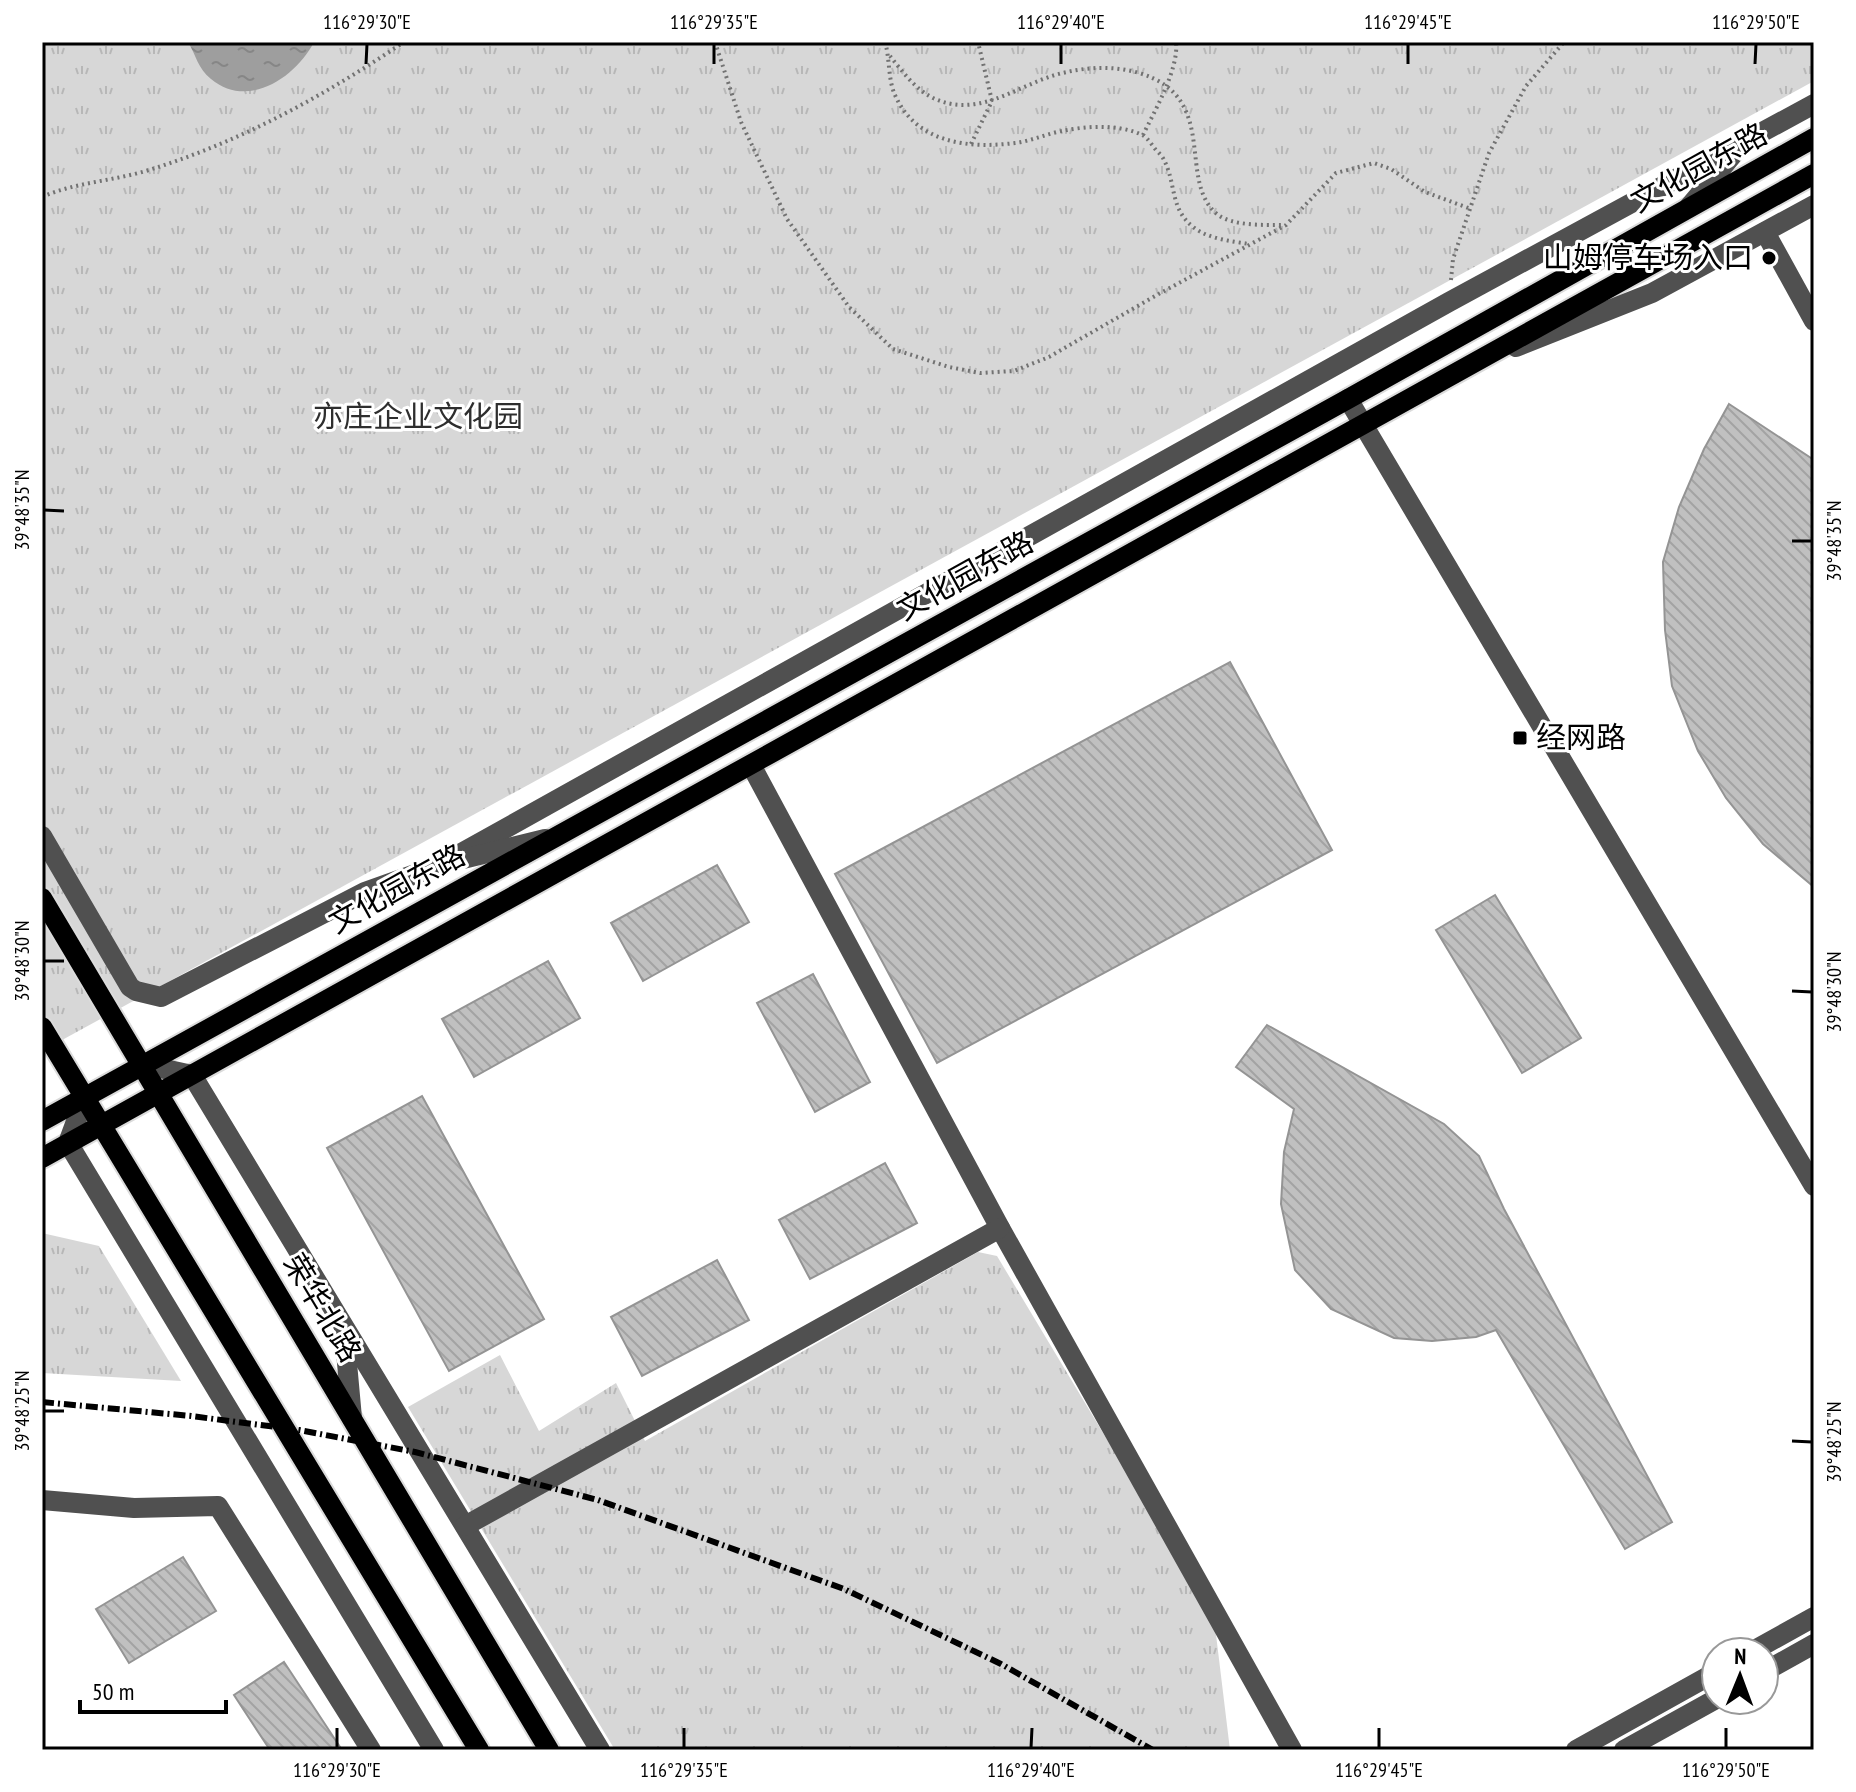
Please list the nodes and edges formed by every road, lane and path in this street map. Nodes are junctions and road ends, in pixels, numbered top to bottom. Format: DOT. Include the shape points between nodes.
graph roads {
  1 [pos="404,42"];
  2 [pos="715,42"];
  3 [pos="885,42"];
  4 [pos="978,42"];
  5 [pos="1176,42"];
  6 [pos="1564,42"];
  7 [pos="890,56"];
  8 [pos="1166,86"];
  9 [pos="992,101"];
  10 [pos="1814,104"];
  11 [pos="1143,135"];
  12 [pos="1814,138"];
  13 [pos="1742,143"];
  14 [pos="971,144"];
  15 [pos="1814,174"];
  16 [pos="42,197"];
  17 [pos="1814,205"];
  18 [pos="1688,208"];
  19 [pos="1471,209"];
  20 [pos="1286,225"];
  21 [pos="1765,232"];
  22 [pos="1250,245"];
  23 [pos="1449,302"];
  24 [pos="1814,321"];
  25 [pos="1478,362"];
  26 [pos="1348,399"];
  27 [pos="1365,425"];
  28 [pos="751,765"];
  29 [pos="42,836"];
  30 [pos="553,837"];
  31 [pos="438,866"];
  32 [pos="42,898"];
  33 [pos="42,1027"];
  34 [pos="142,1064"];
  35 [pos="192,1075"];
  36 [pos="160,1093"];
  37 [pos="85,1097"];
  38 [pos="42,1121"];
  39 [pos="101,1126"];
  40 [pos="68,1143"];
  41 [pos="42,1158"];
  42 [pos="1814,1186"];
  43 [pos="1000,1228"];
  44 [pos="343,1325"];
  45 [pos="352,1418"];
  46 [pos="42,1500"];
  47 [pos="465,1526"];
  48 [pos="1814,1617"];
  49 [pos="1780,1636"];
  50 [pos="1814,1644"];
  51 [pos="1780,1663"];
  52 [pos="1700,1681"];
  53 [pos="1700,1708"];
  54 [pos="371,1750"];
  55 [pos="434,1750"];
  56 [pos="479,1750"];
  57 [pos="549,1750"];
  58 [pos="600,1750"];
  59 [pos="1292,1750"];
  60 [pos="1576,1750"];
  61 [pos="1624,1750"];
  1 -- 16 [label="path" via="277,120 212,148 146,172"];
  2 -- 22 [label="path" via="741,122 787,219 849,307 893,349 980,373 1014,371 1049,357"];
  3 -- 7 [label="path"];
  4 -- 9 [label="path"];
  5 -- 8 [label="path"];
  6 -- 19 [label="path" via="1526,86 1489,153"];
  7 -- 9 [label="path" via="933,98 953,104"];
  7 -- 14 [label="path" via="893,93 906,114 932,136"];
  8 -- 9 [label="path" via="1120,68 1089,68 1054,75"];
  8 -- 11 [label="path"];
  8 -- 20 [label="path" via="1191,122 1202,193 1217,214 1249,225"];
  9 -- 14 [label="path"];
  10 -- 13 [label="street"];
  11 -- 14 [label="path" via="1100,127 1015,143"];
  11 -- 22 [label="path" via="1165,161 1177,210 1193,227"];
  12 -- 18 [label="main road, 文化园东路"];
  13 -- 18 [label="street"];
  13 -- 23 [label="street"];
  15 -- 25 [label="main road, 文化园东路"];
  17 -- 21 [label="street"];
  18 -- 26 [label="main road, 文化园东路"];
  19 -- 20 [label="path" via="1425,192 1374,163 1336,173"];
  19 -- 23 [label="path" via="1453,259"];
  20 -- 22 [label="path"];
  21 -- 24 [label="street"];
  21 -- 25 [label="street" via="1652,293"];
  23 -- 31 [label="street"];
  25 -- 27 [label="main road, 文化园东路"];
  26 -- 27 [label="street"];
  26 -- 30 [label="main road, 文化园东路"];
  27 -- 28 [label="main road, 文化园东路"];
  27 -- 42 [label="street"];
  28 -- 35 [label="main road, 文化园东路"];
  28 -- 43 [label="street"];
  29 -- 31 [label="street" via="130,987 161,997 365,892"];
  30 -- 31 [label="street"];
  30 -- 34 [label="main road, 文化园东路"];
  32 -- 34 [label="main road, 荣华北路"];
  33 -- 37 [label="main road"];
  34 -- 35 [label="street"];
  34 -- 36 [label="main road, 荣华北路"];
  34 -- 37 [label="main road, 文化园东路"];
  35 -- 36 [label="main road, 文化园东路"];
  35 -- 44 [label="street"];
  36 -- 39 [label="main road, 文化园东路"];
  36 -- 45 [label="main road, 荣华北路"];
  37 -- 38 [label="main road, 文化园东路"];
  37 -- 39 [label="main road"];
  37 -- 40 [label="street"];
  39 -- 40 [label="main road, 文化园东路"];
  39 -- 56 [label="main road"];
  40 -- 41 [label="main road, 文化园东路"];
  40 -- 55 [label="street"];
  43 -- 47 [label="street"];
  43 -- 59 [label="street"];
  44 -- 45 [label="street"];
  44 -- 47 [label="street"];
  45 -- 57 [label="main road, 荣华北路"];
  46 -- 54 [label="street" via="134,1508 218,1506"];
  47 -- 58 [label="street"];
  48 -- 49 [label="street"];
  50 -- 51 [label="street"];
  52 -- 60 [label="street"];
  53 -- 61 [label="street"];
}
